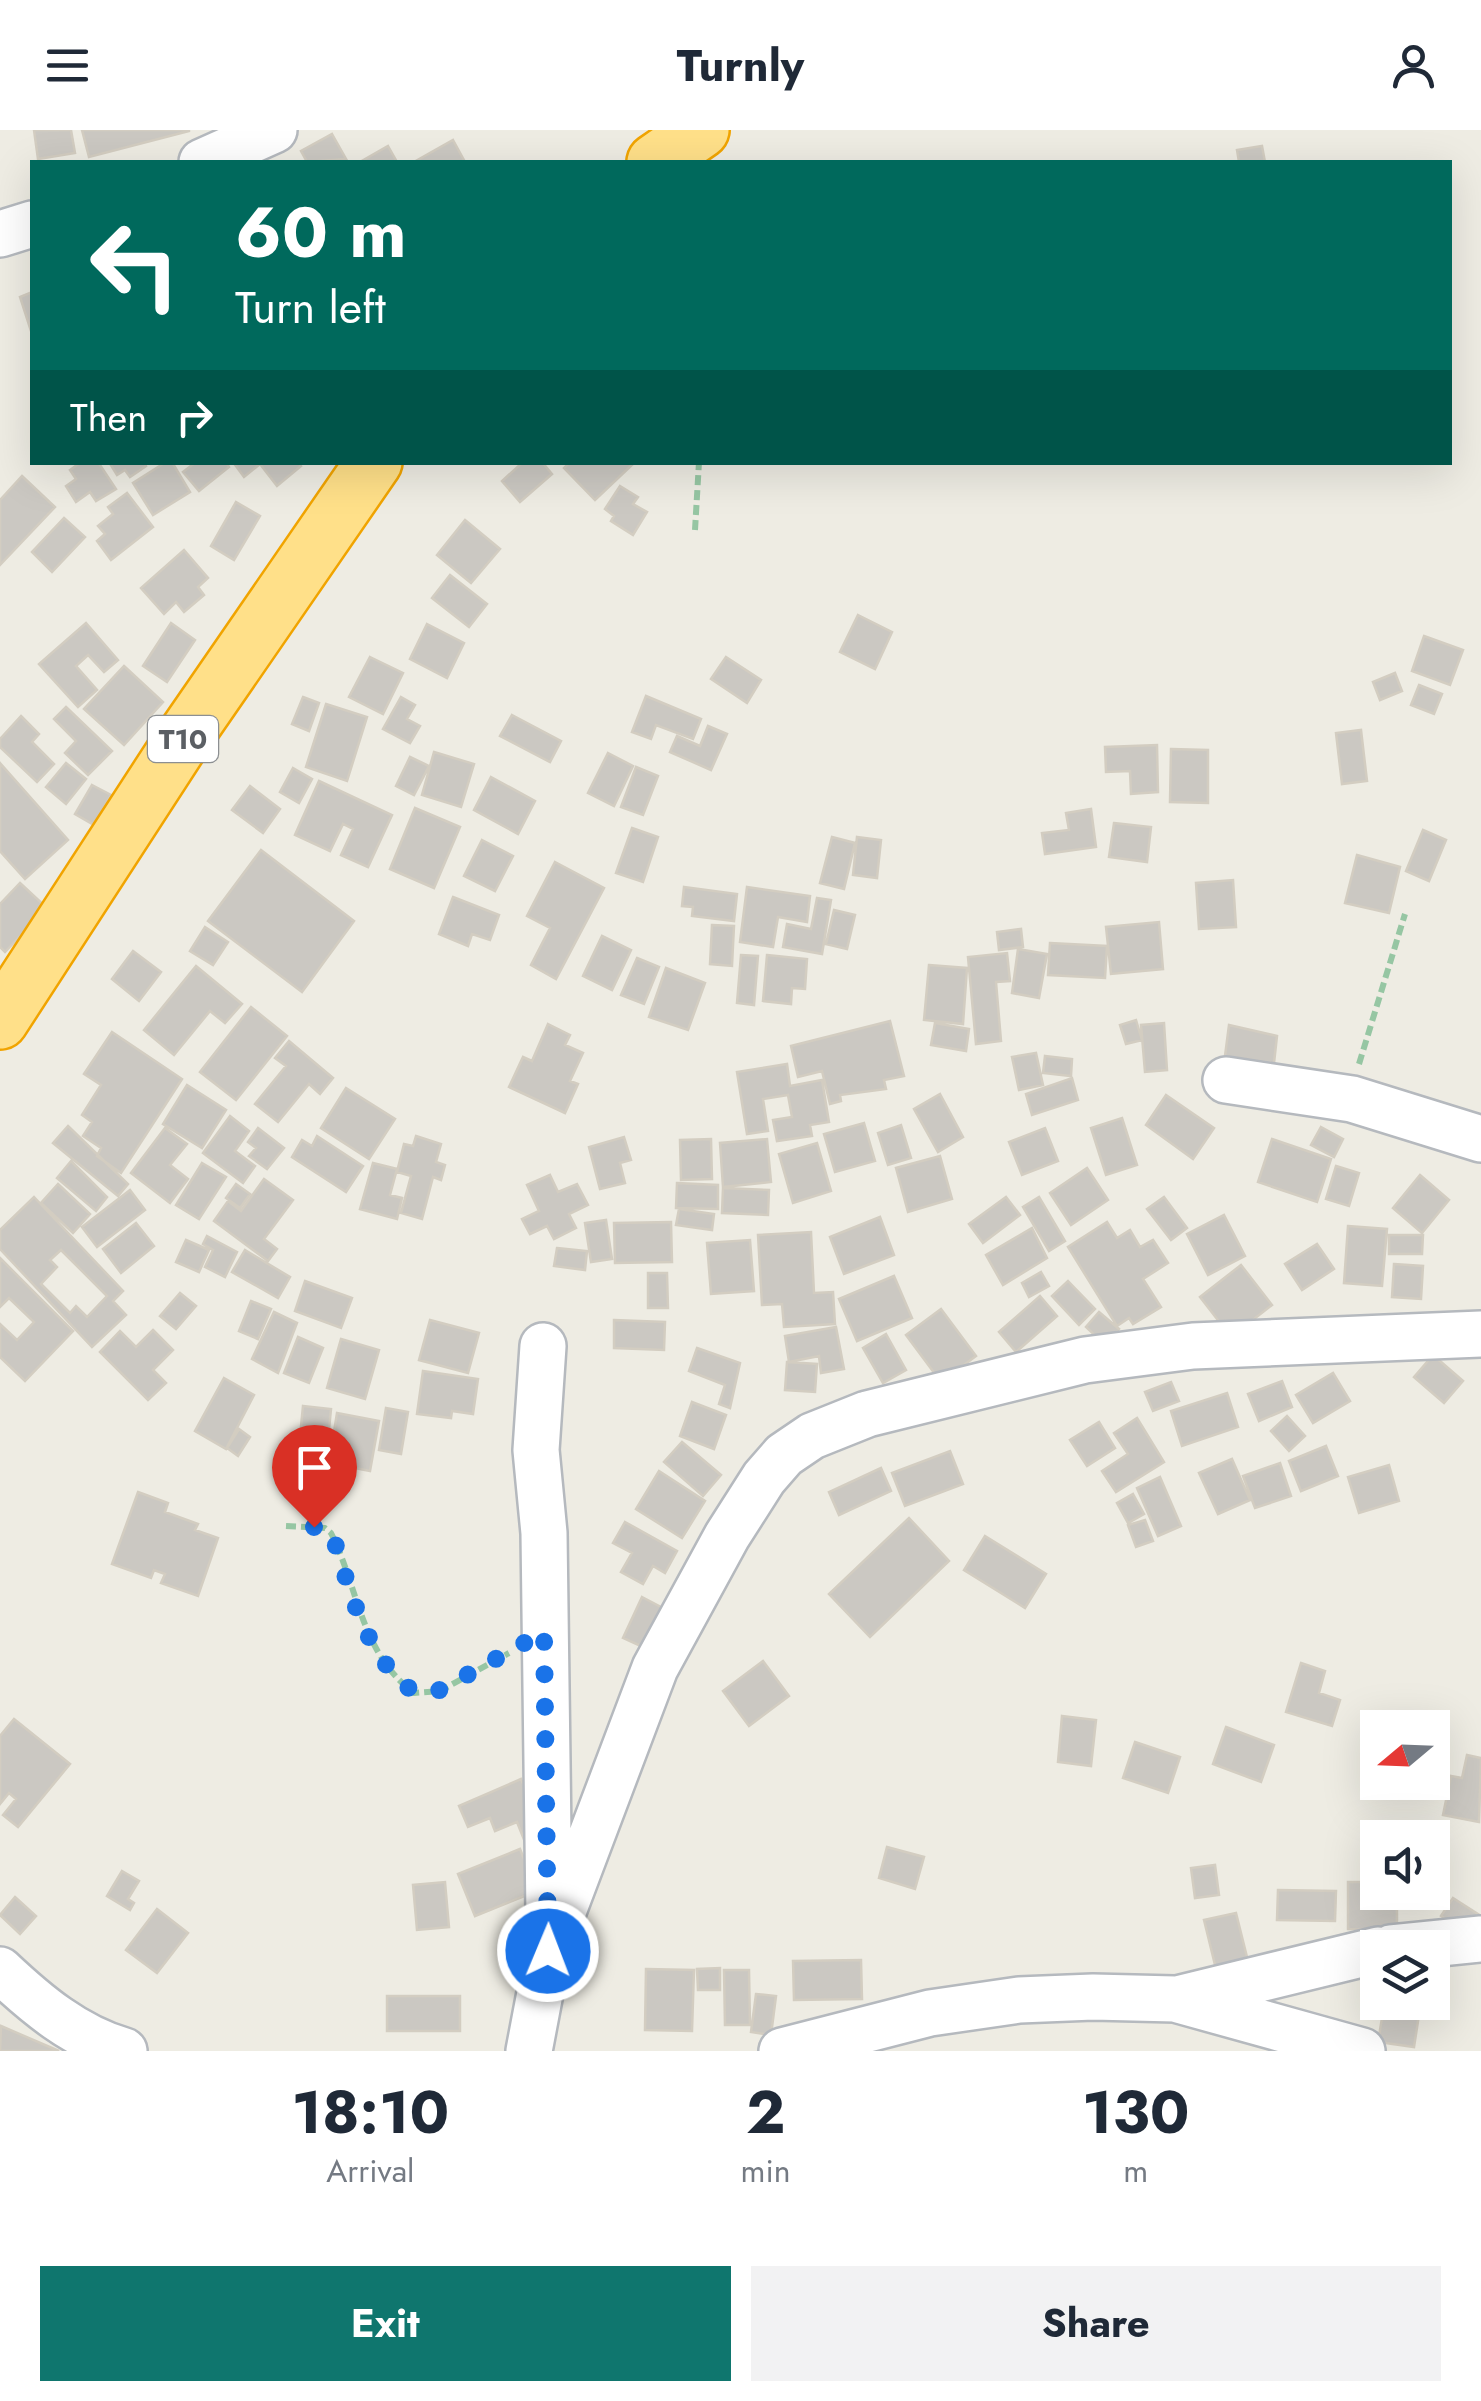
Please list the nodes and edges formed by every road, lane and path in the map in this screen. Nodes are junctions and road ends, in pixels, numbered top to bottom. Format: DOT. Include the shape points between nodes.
graph roads {
  1 [pos="274,130"];
  2 [pos="701,130"];
  3 [pos="206,160"];
  4 [pos="658,160"];
  5 [pos="30,225"];
  6 [pos="0,234"];
  7 [pos="372,465"];
  8 [pos="699,465"];
  9 [pos="694,530"];
  10 [pos="1405,914"];
  11 [pos="3,1011"];
  12 [pos="1226,1080"];
  13 [pos="1352,1099"];
  14 [pos="1481,1139"];
  15 [pos="1481,1334"];
  16 [pos="542,1346"];
  17 [pos="286,1526"];
  18 [pos="544,1632"];
  19 [pos="1481,1939"];
  20 [pos="1450,1942"];
  21 [pos="548,1951"];
  22 [pos="1360,1954"];
  23 [pos="0,1970"];
  24 [pos="1175,1999"];
  25 [pos="124,2051"];
  26 [pos="529,2051"];
  27 [pos="782,2051"];
  28 [pos="1362,2051"];
  1 -- 3 [label="street"];
  2 -- 4 [label="highway"];
  5 -- 6 [label="street"];
  7 -- 11 [label="highway, T10"];
  8 -- 9 [label="path"];
  10 -- 13 [label="path"];
  12 -- 13 [label="street"];
  13 -- 14 [label="street"];
  15 -- 21 [label="street" via="1192,1346 1084,1360 868,1414 798,1446 764,1478 655,1668"];
  16 -- 18 [label="street" via="536,1450"];
  17 -- 18 [label="path" via="331,1533 365,1630 388,1668 414,1692 440,1690"];
  18 -- 21 [label="street"];
  19 -- 20 [label="street"];
  21 -- 26 [label="street"];
  22 -- 24 [label="street"];
  23 -- 25 [label="street" via="74,2030"];
  24 -- 27 [label="street" via="1019,2000 930,2013"];
  24 -- 28 [label="street"];
}
